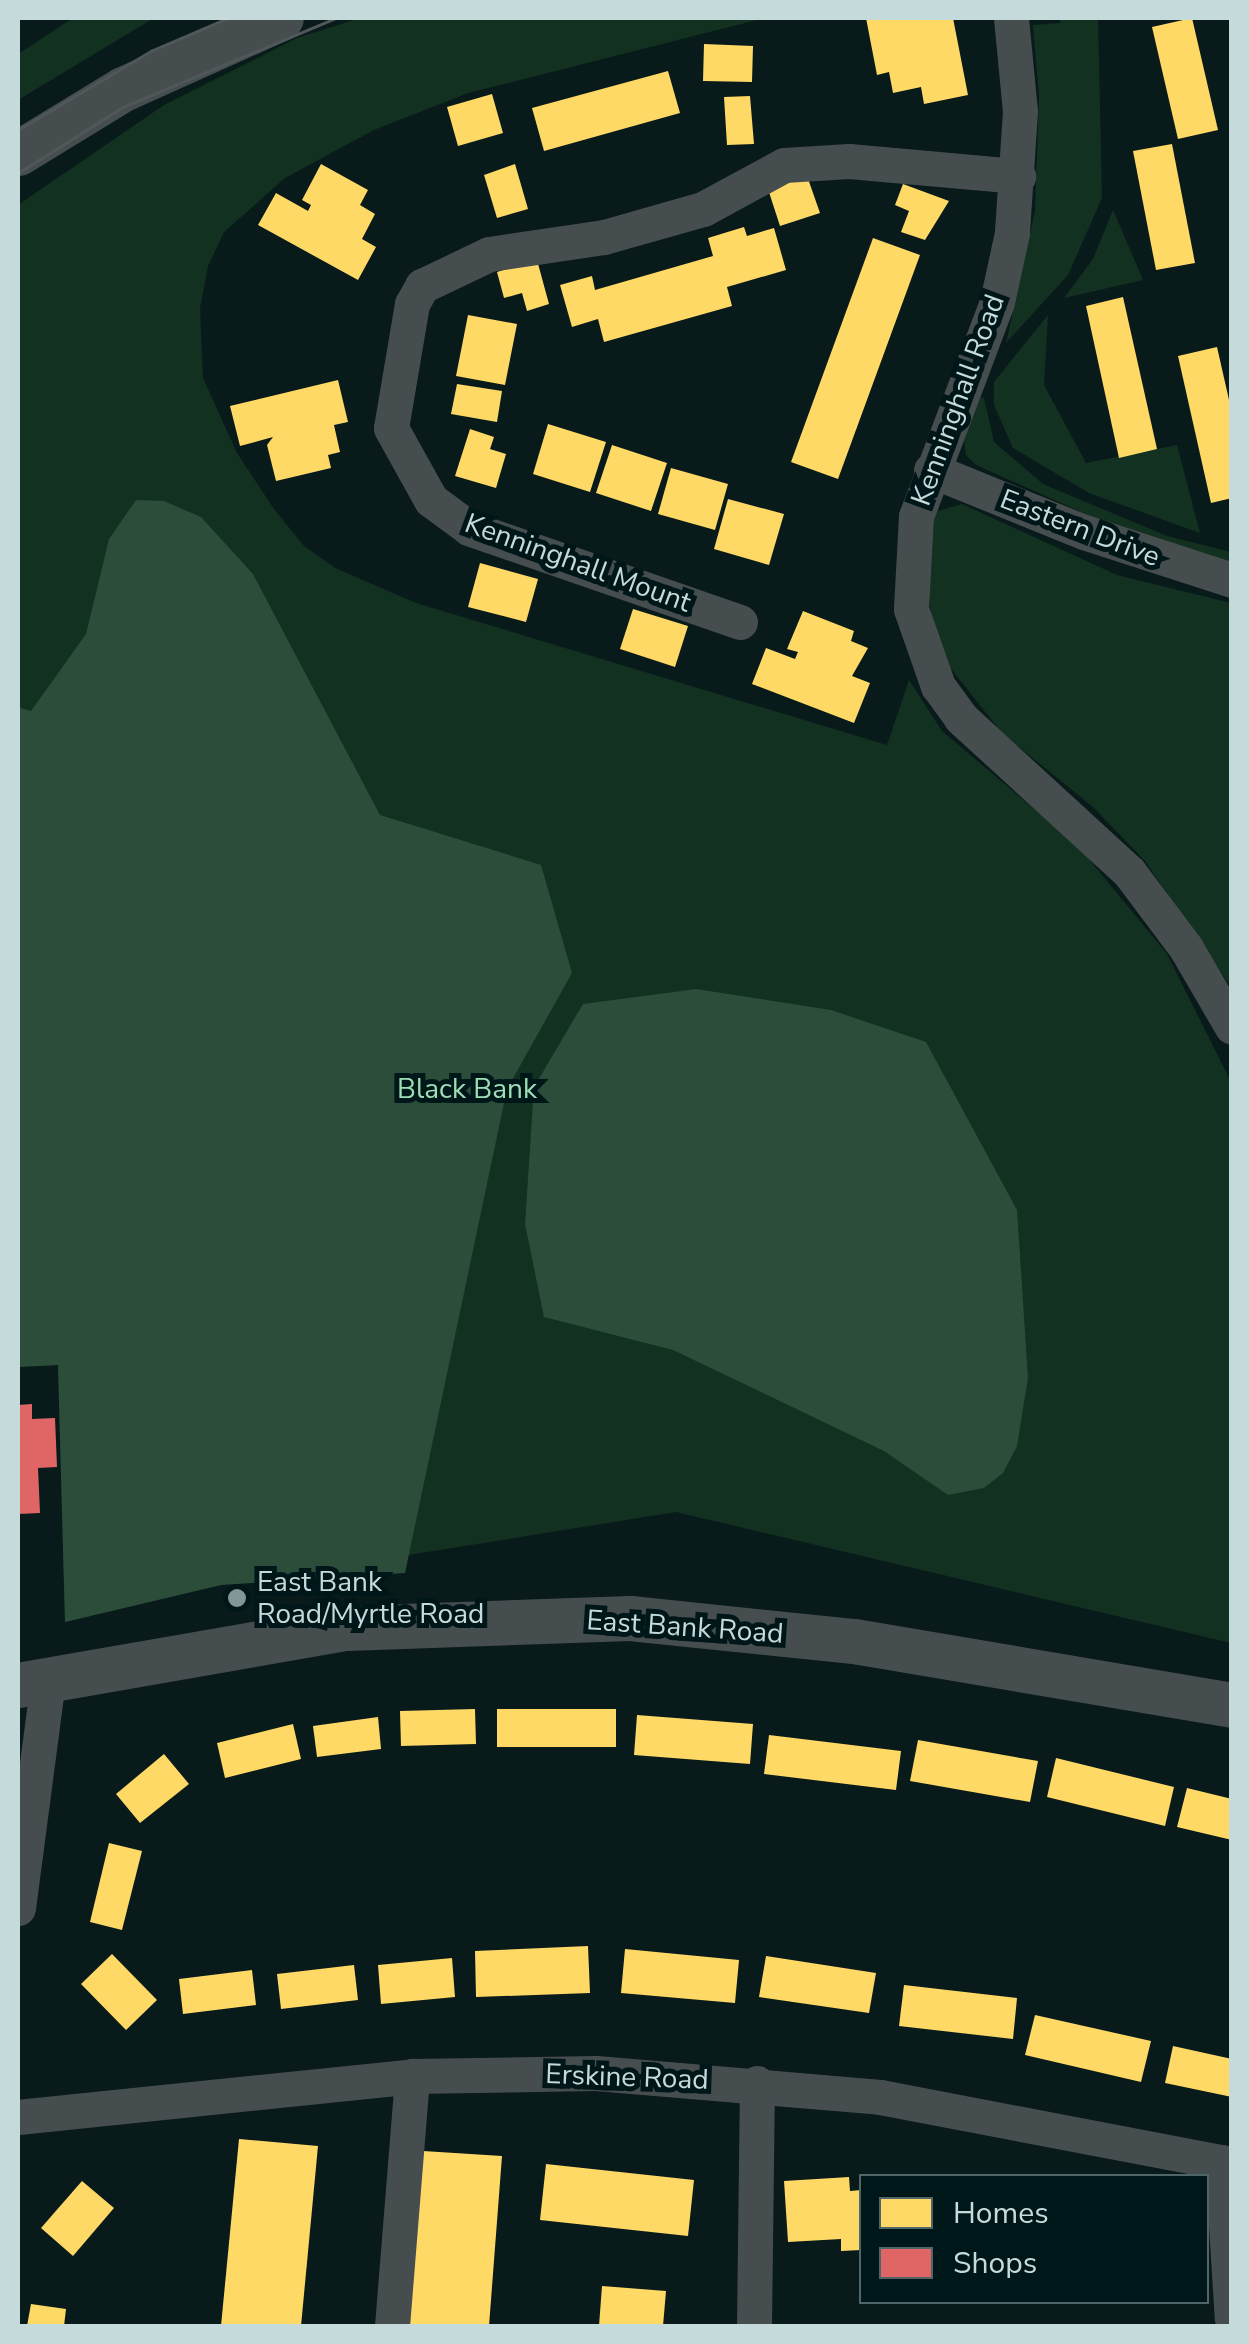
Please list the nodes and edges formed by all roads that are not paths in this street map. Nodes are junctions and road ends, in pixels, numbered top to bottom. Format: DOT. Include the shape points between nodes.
graph roads {
  1 [pos="282,18"];
  2 [pos="1011,18"];
  3 [pos="18,153"];
  4 [pos="1018,176"];
  5 [pos="931,470"];
  6 [pos="1232,580"];
  7 [pos="740,622"];
  8 [pos="1232,1027"];
  9 [pos="32,1682"];
  10 [pos="1232,1704"];
  11 [pos="18,1908"];
  12 [pos="412,2076"];
  13 [pos="757,2083"];
  14 [pos="18,2117"];
  15 [pos="1227,2163"];
  16 [pos="1232,2319"];
  17 [pos="392,2326"];
  18 [pos="754,2326"];
  1 -- 3 [label="street" via="124,89"];
  2 -- 4 [label="street, Kenninghall Road"];
  4 -- 5 [label="street, Kenninghall Road" via="998,302"];
  4 -- 7 [label="street, Kenninghall Mount" via="849,161 784,166 703,209 604,237 489,254 422,286 412,304 391,428 431,500 470,528"];
  5 -- 6 [label="street, Eastern Drive" via="1084,532"];
  5 -- 8 [label="street, Kenninghall Road" via="909,558 911,609 938,686 976,735 1129,872 1186,948"];
  9 -- 10 [label="street, East Bank Road" via="346,1628 630,1618 854,1641"];
  9 -- 11 [label="street"];
  12 -- 13 [label="street, Erskine Road" via="596,2073"];
  12 -- 14 [label="street, Erskine Road"];
  12 -- 17 [label="street"];
  13 -- 15 [label="street, Erskine Road" via="1005,2117"];
  13 -- 18 [label="street"];
  15 -- 16 [label="street"];
}
